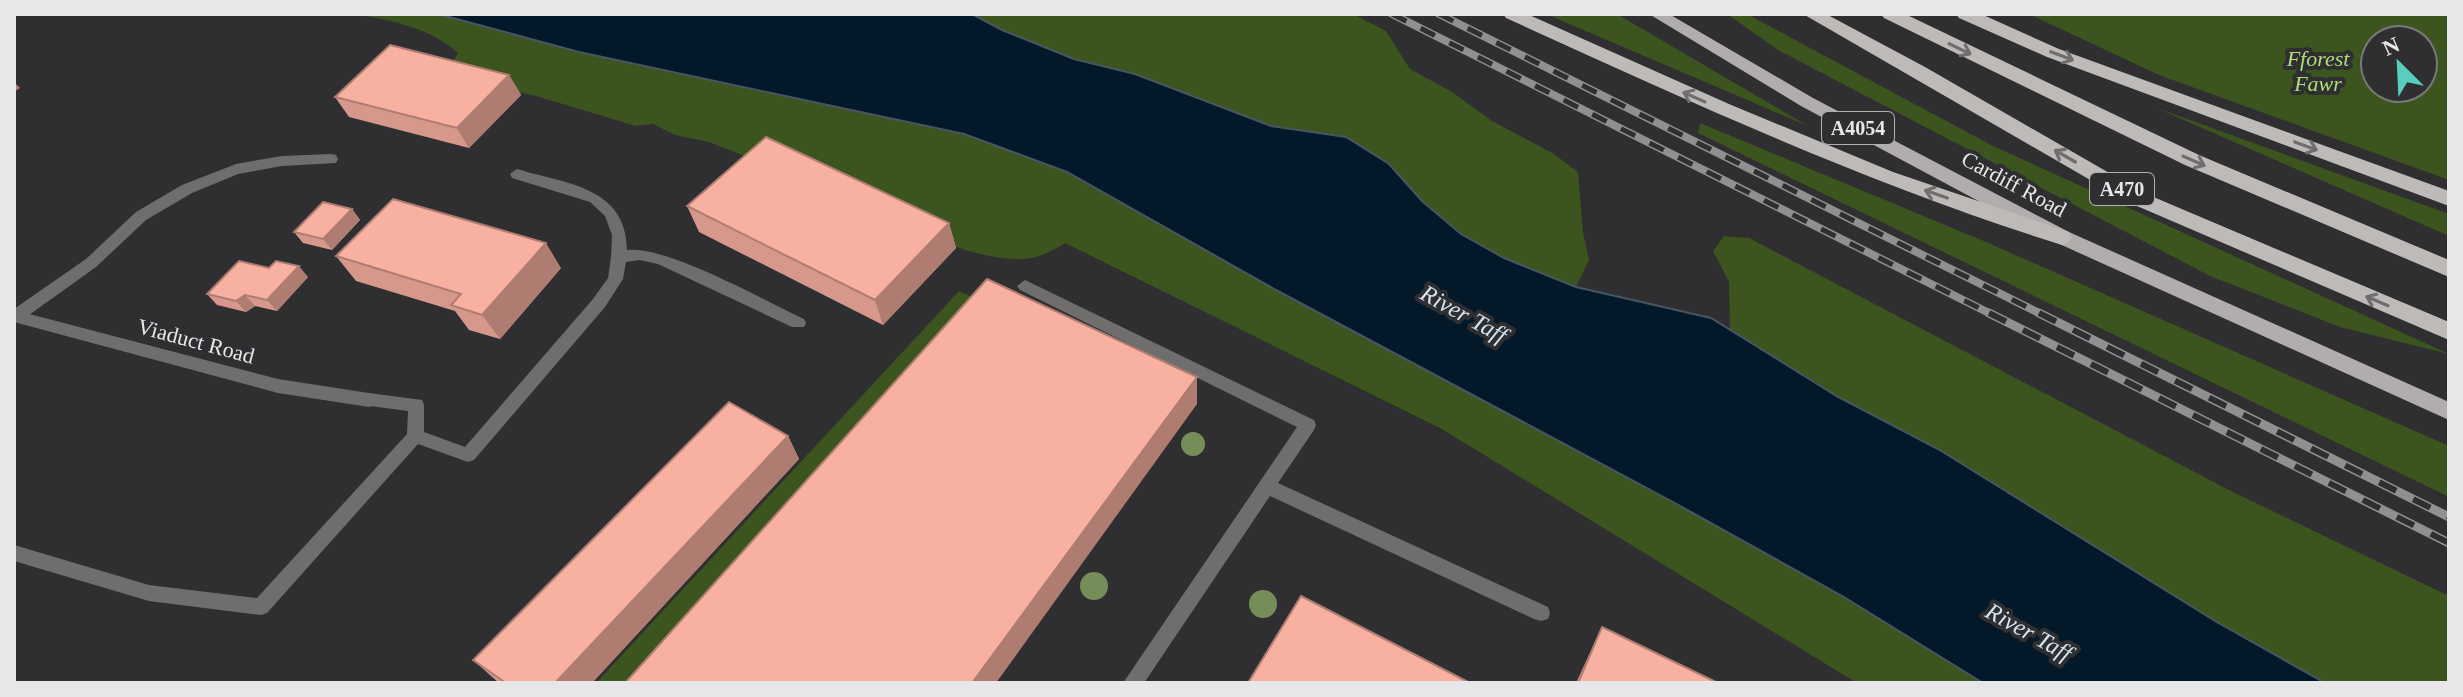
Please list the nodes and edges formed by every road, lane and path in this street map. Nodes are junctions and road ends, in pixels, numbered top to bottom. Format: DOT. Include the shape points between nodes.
graph roads {
  1 [pos="1512,14"];
  2 [pos="1657,14"];
  3 [pos="1812,14"];
  4 [pos="1890,14"];
  5 [pos="1965,14"];
  6 [pos="331,159"];
  7 [pos="517,174"];
  8 [pos="2449,199"];
  9 [pos="2062,237"];
  10 [pos="619,257"];
  11 [pos="2449,269"];
  12 [pos="1025,286"];
  13 [pos="15,316"];
  14 [pos="798,323"];
  15 [pos="2449,331"];
  16 [pos="2449,411"];
  17 [pos="415,436"];
  18 [pos="1267,486"];
  19 [pos="14,553"];
  20 [pos="1541,613"];
  21 [pos="1133,683"];
  9 -- 1 [label="highway, one-way" via="1886,177"];
  2 -- 9 [label="main road, Cardiff Road / A4054" via="1807,102"];
  15 -- 3 [label="highway, A470, one-way" via="2137,198"];
  4 -- 11 [label="highway, A470, one-way" via="2192,160"];
  5 -- 8 [label="highway, one-way" via="2053,53"];
  6 -- 13 [label="street" via="236,169 187,189 141,216 91,263"];
  7 -- 10 [label="street" via="595,198 611,213"];
  9 -- 16 [label="main road, Cardiff Road / A4054"];
  10 -- 14 [label="street" via="662,259"];
  10 -- 17 [label="street" via="615,279 599,303 468,455"];
  12 -- 18 [label="street" via="1308,425"];
  13 -- 17 [label="street, Viaduct Road" via="278,386 416,405"];
  17 -- 19 [label="street" via="261,607 149,593"];
  18 -- 20 [label="street"];
  18 -- 21 [label="street"];
}
